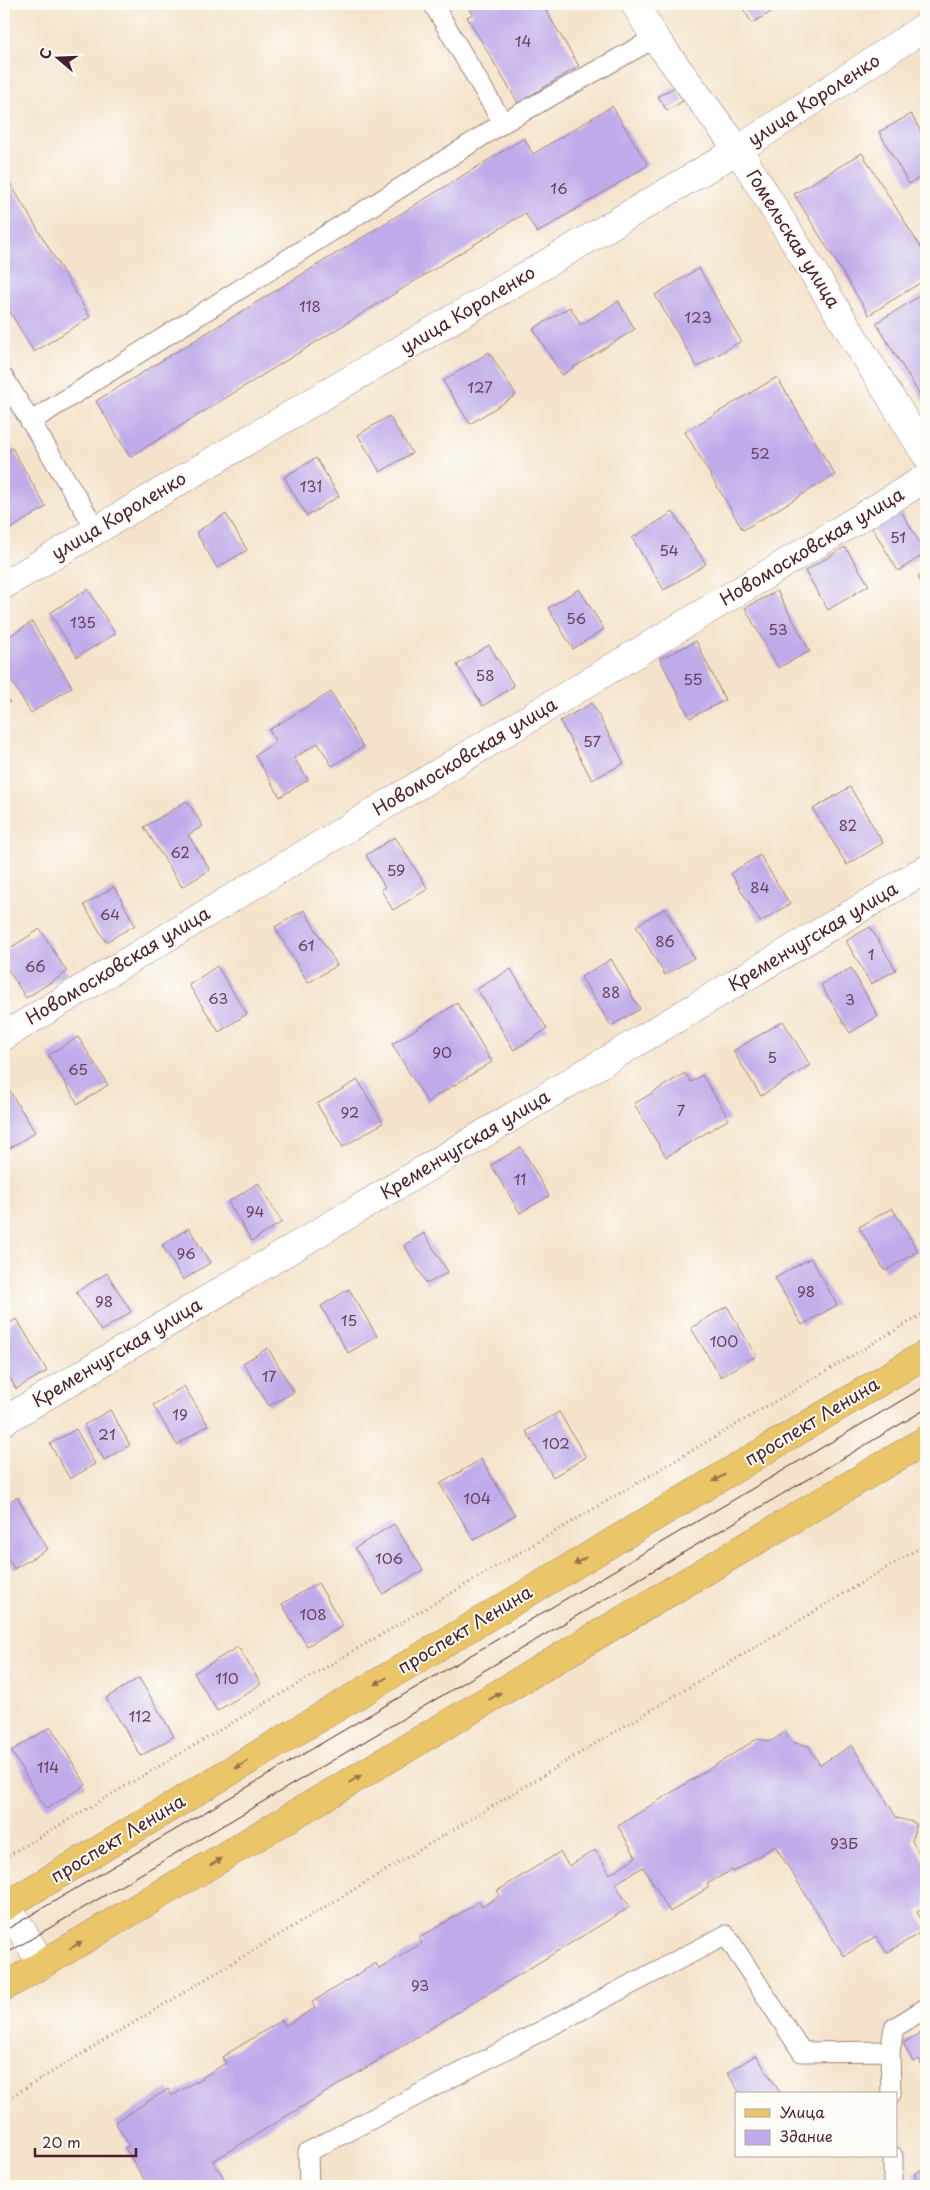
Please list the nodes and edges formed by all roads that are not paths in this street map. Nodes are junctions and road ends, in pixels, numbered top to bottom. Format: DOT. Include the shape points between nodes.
graph roads {
  1 [pos="433,4"];
  2 [pos="635,4"];
  3 [pos="926,26"];
  4 [pos="655,38"];
  5 [pos="504,123"];
  6 [pos="738,150"];
  7 [pos="4,378"];
  8 [pos="10,404"];
  9 [pos="30,422"];
  10 [pos="926,455"];
  11 [pos="926,478"];
  12 [pos="96,529"];
  13 [pos="4,585"];
  14 [pos="926,869"];
  15 [pos="4,1036"];
  16 [pos="926,1354"];
  17 [pos="4,1421"];
  18 [pos="926,1440"];
  19 [pos="5,1904"];
  20 [pos="42,1965"];
  21 [pos="4,1988"];
  22 [pos="926,2008"];
  23 [pos="890,2051"];
  24 [pos="891,2092"];
  25 [pos="893,2158"];
  26 [pos="309,2186"];
  27 [pos="893,2186"];
  1 -- 5 [label="lane"];
  2 -- 4 [label="street, Гомельская улица"];
  3 -- 6 [label="street, улица Короленко"];
  4 -- 5 [label="lane"];
  4 -- 6 [label="street, Гомельская улица"];
  5 -- 9 [label="lane"];
  6 -- 10 [label="street, Гомельская улица"];
  6 -- 12 [label="street, улица Короленко"];
  7 -- 8 [label="lane"];
  8 -- 9 [label="lane"];
  9 -- 12 [label="lane"];
  11 -- 15 [label="street, Новомосковская улица"];
  12 -- 13 [label="street, улица Короленко"];
  14 -- 17 [label="street, Кременчугская улица"];
  16 -- 19 [label="main road, проспект Ленина, one-way"];
  20 -- 18 [label="main road, one-way"];
  19 -- 20 [label="street"];
  20 -- 21 [label="main road"];
  22 -- 23 [label="lane" via="894,2028"];
  23 -- 24 [label="lane"];
  23 -- 26 [label="lane" via="802,2052 726,1935 308,2152"];
  25 -- 27 [label="lane"];
}
